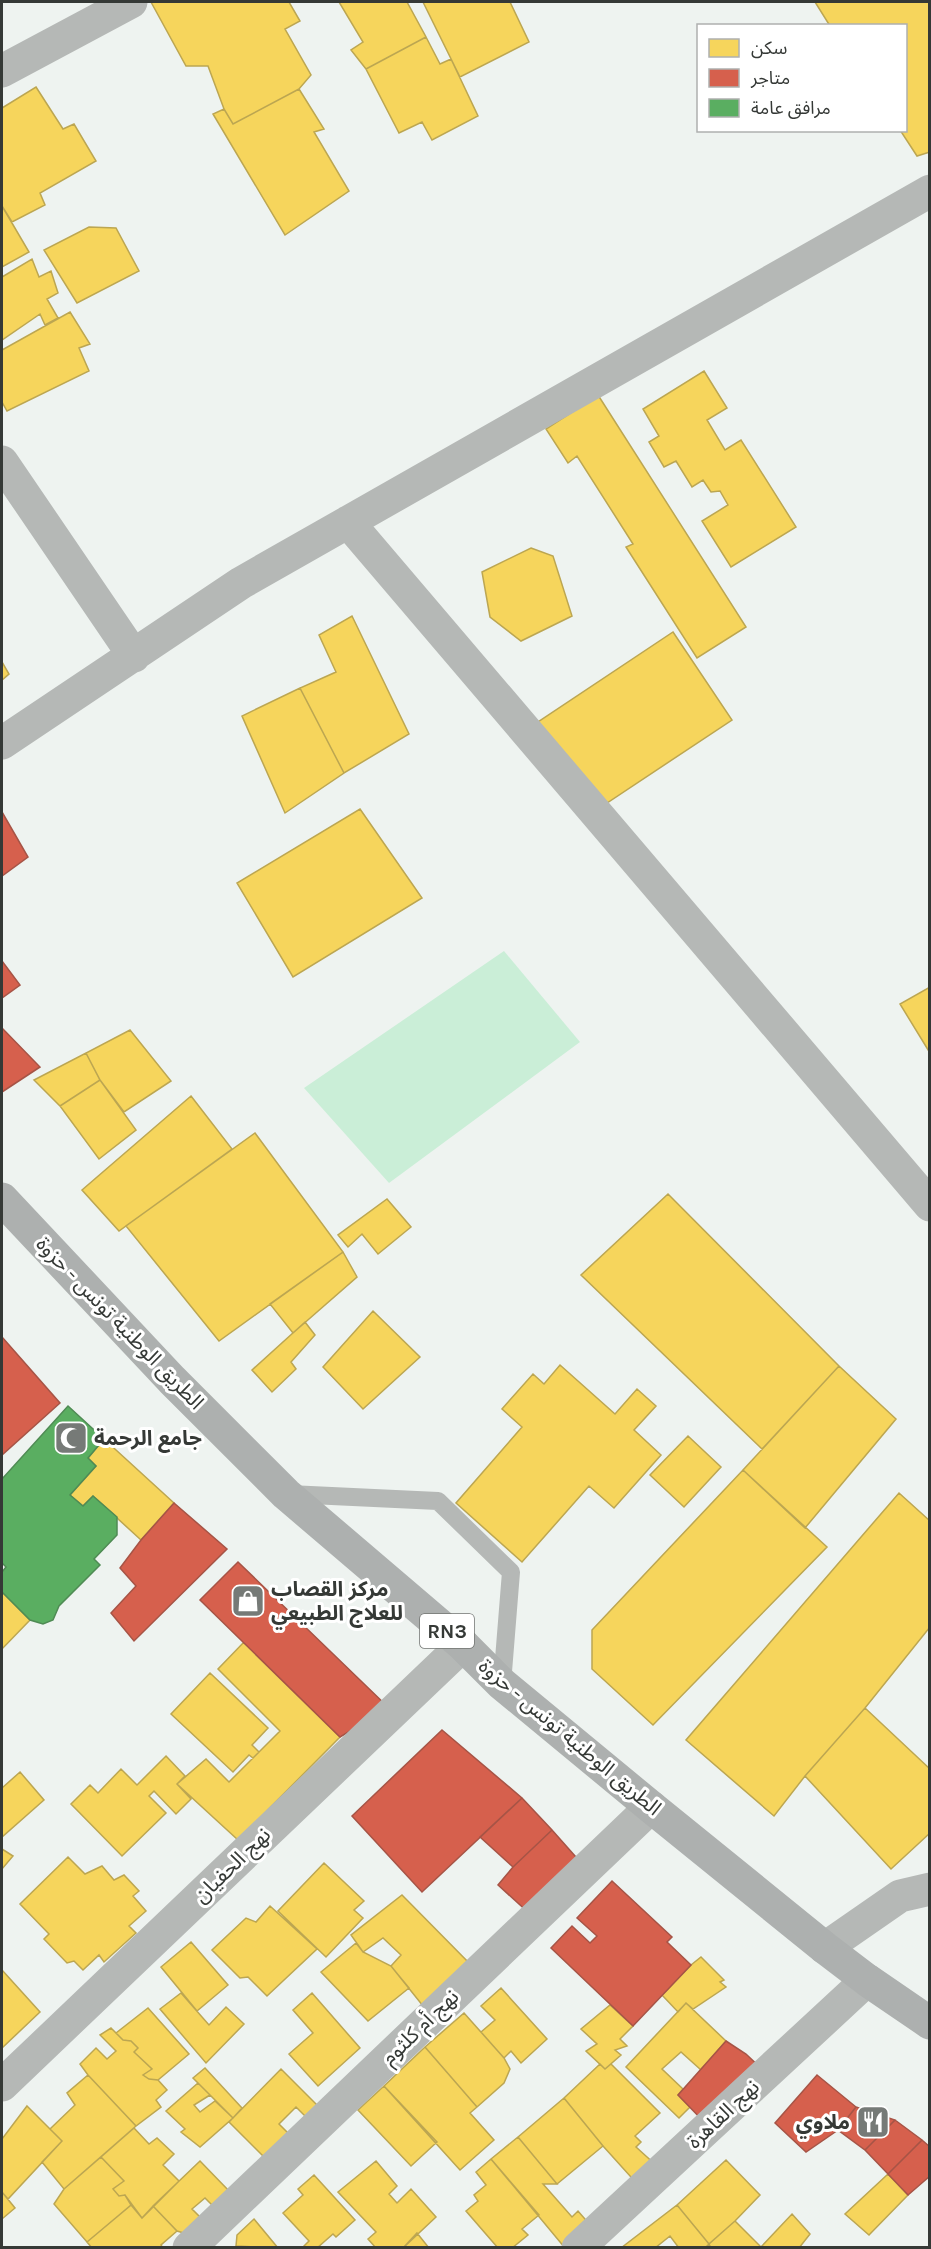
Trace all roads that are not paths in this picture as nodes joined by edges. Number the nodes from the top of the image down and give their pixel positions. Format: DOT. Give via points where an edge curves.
graph roads {
  1 [pos="131,2"];
  2 [pos="2,71"];
  3 [pos="930,191"];
  4 [pos="2,462"];
  5 [pos="348,522"];
  6 [pos="134,656"];
  7 [pos="2,743"];
  8 [pos="2,1199"];
  9 [pos="930,1205"];
  10 [pos="286,1494"];
  11 [pos="463,1645"];
  12 [pos="502,1684"];
  13 [pos="651,1807"];
  14 [pos="930,1889"];
  15 [pos="825,1948"];
  16 [pos="867,1980"];
  17 [pos="930,2023"];
  18 [pos="2,2085"];
  19 [pos="189,2247"];
  20 [pos="578,2247"];
  1 -- 2 [label="street"];
  3 -- 5 [label="street"];
  4 -- 6 [label="street"];
  5 -- 6 [label="street" via="241,583"];
  5 -- 9 [label="street"];
  6 -- 7 [label="street"];
  8 -- 10 [label="main road, الطريق الوطنية تونس - حزوة / RN3" via="172,1380"];
  10 -- 11 [label="main road, الطريق الوطنية تونس - حزوة / RN3"];
  10 -- 12 [label="lane" via="438,1501 511,1572"];
  11 -- 12 [label="main road, الطريق الوطنية تونس - حزوة / RN3"];
  11 -- 18 [label="street, نهج الحفيان"];
  12 -- 13 [label="main road, الطريق الوطنية تونس - حزوة / RN3"];
  13 -- 15 [label="main road, الطريق الوطنية تونس - حزوة / RN3"];
  13 -- 19 [label="street, نهج أم كلثوم"];
  14 -- 15 [label="street" via="900,1896"];
  15 -- 16 [label="main road, الطريق الوطنية تونس - حزوة / RN3"];
  16 -- 17 [label="main road, الطريق الوطنية تونس - حزوة / RN3"];
  16 -- 20 [label="street, نهج القاهرة"];
}
